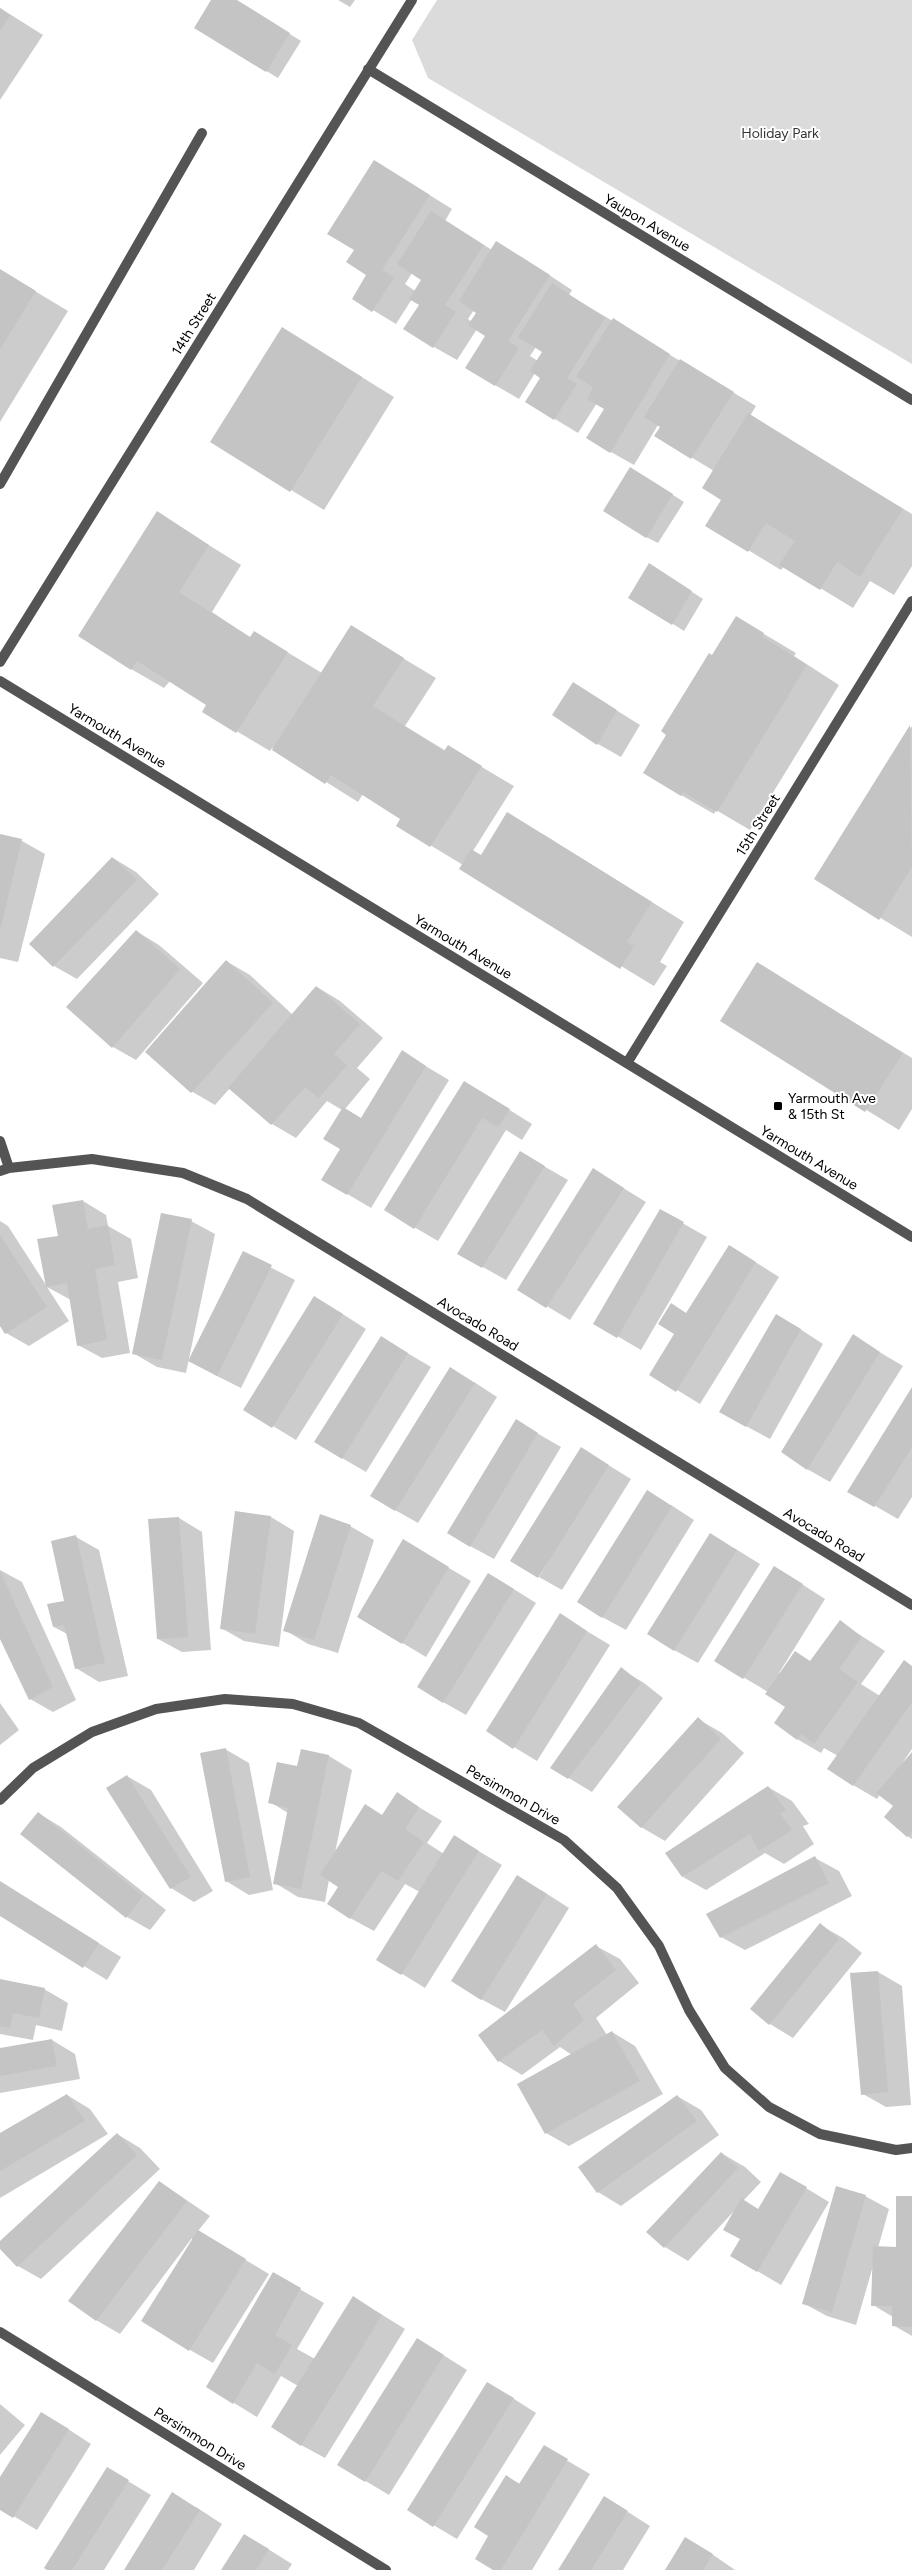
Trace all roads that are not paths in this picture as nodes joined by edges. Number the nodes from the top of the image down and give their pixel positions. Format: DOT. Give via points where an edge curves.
graph roads {
  1 [pos="412,0"];
  2 [pos="368,69"];
  3 [pos="202,133"];
  4 [pos="912,400"];
  5 [pos="0,484"];
  6 [pos="912,601"];
  7 [pos="0,662"];
  8 [pos="0,680"];
  9 [pos="627,1063"];
  10 [pos="0,1141"];
  11 [pos="4,1170"];
  12 [pos="912,1236"];
  13 [pos="912,1605"];
  14 [pos="0,1800"];
  15 [pos="912,2148"];
  16 [pos="0,2332"];
  17 [pos="386,2570"];
  1 -- 2 [label="street, 14th Street"];
  2 -- 4 [label="street, Yaupon Avenue"];
  2 -- 7 [label="street, 14th Street"];
  3 -- 5 [label="street"];
  6 -- 9 [label="street, 15th Street"];
  8 -- 9 [label="street, Yarmouth Avenue"];
  9 -- 12 [label="street, Yarmouth Avenue"];
  10 -- 11 [label="street"];
  11 -- 13 [label="street, Avocado Road" via="92,1159 183,1173 247,1200"];
  14 -- 15 [label="street, Persimmon Drive" via="33,1768 92,1732 156,1709 225,1699 293,1704 359,1722 564,1840 616,1888 658,1946 688,2010 725,2068 769,2107 820,2134 896,2150"];
  16 -- 17 [label="street, Persimmon Drive"];
}
